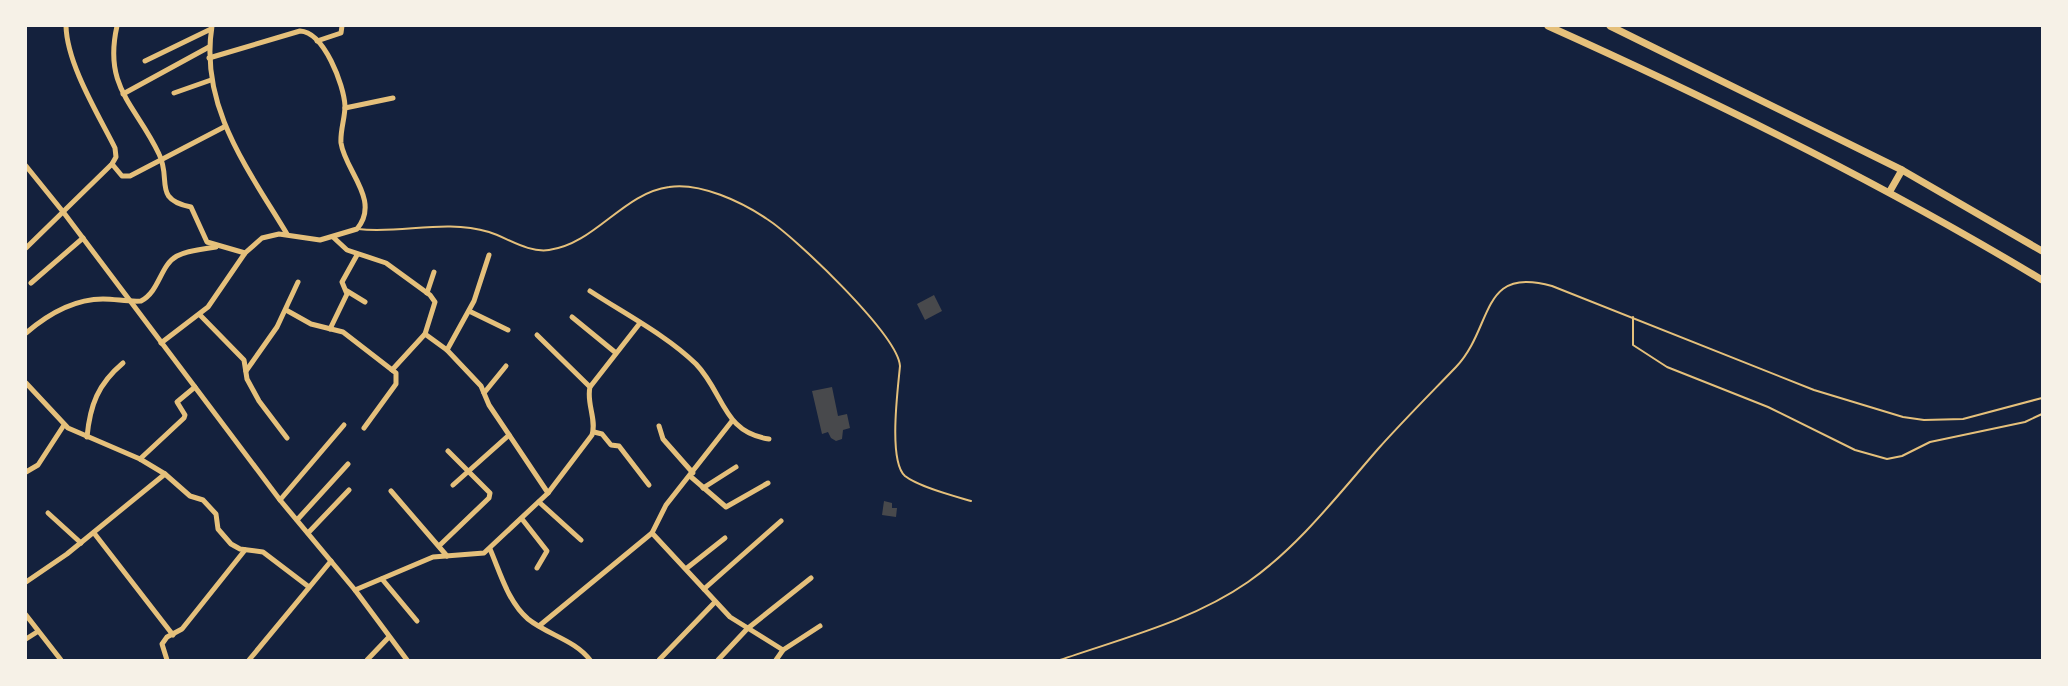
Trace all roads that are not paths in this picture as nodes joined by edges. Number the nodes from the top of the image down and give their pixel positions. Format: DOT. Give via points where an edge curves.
graph roads {
  1 [pos="66,26"];
  2 [pos="117,26"];
  3 [pos="198,26"];
  4 [pos="342,26"];
  5 [pos="1548,26"];
  6 [pos="1563,26"];
  7 [pos="1610,26"];
  8 [pos="212,27"];
  9 [pos="203,33"];
  10 [pos="1566,34"];
  11 [pos="317,41"];
  12 [pos="210,47"];
  13 [pos="209,58"];
  14 [pos="145,61"];
  15 [pos="211,80"];
  16 [pos="174,93"];
  17 [pos="123,94"];
  18 [pos="393,98"];
  19 [pos="345,108"];
  20 [pos="224,127"];
  21 [pos="161,158"];
  22 [pos="112,164"];
  23 [pos="26,166"];
  24 [pos="1902,170"];
  25 [pos="1890,191"];
  26 [pos="64,213"];
  27 [pos="357,229"];
  28 [pos="287,234"];
  29 [pos="333,237"];
  30 [pos="83,238"];
  31 [pos="216,246"];
  32 [pos="26,248"];
  33 [pos="2043,251"];
  34 [pos="245,253"];
  35 [pos="357,255"];
  36 [pos="489,255"];
  37 [pos="434,272"];
  38 [pos="2043,280"];
  39 [pos="298,282"];
  40 [pos="31,283"];
  41 [pos="346,291"];
  42 [pos="590,291"];
  43 [pos="427,293"];
  44 [pos="131,302"];
  45 [pos="365,302"];
  46 [pos="286,310"];
  47 [pos="469,311"];
  48 [pos="200,315"];
  49 [pos="572,317"];
  50 [pos="1633,317"];
  51 [pos="640,323"];
  52 [pos="330,328"];
  53 [pos="508,330"];
  54 [pos="26,333"];
  55 [pos="425,334"];
  56 [pos="537,335"];
  57 [pos="161,343"];
  58 [pos="447,350"];
  59 [pos="616,353"];
  60 [pos="123,363"];
  61 [pos="506,366"];
  62 [pos="392,370"];
  63 [pos="246,372"];
  64 [pos="26,383"];
  65 [pos="195,387"];
  66 [pos="590,387"];
  67 [pos="484,393"];
  68 [pos="2043,398"];
  69 [pos="2043,414"];
  70 [pos="732,421"];
  71 [pos="64,425"];
  72 [pos="344,425"];
  73 [pos="658,426"];
  74 [pos="364,428"];
  75 [pos="594,432"];
  76 [pos="509,435"];
  77 [pos="87,436"];
  78 [pos="287,438"];
  79 [pos="769,439"];
  80 [pos="448,451"];
  81 [pos="140,459"];
  82 [pos="348,464"];
  83 [pos="735,467"];
  84 [pos="470,471"];
  85 [pos="26,472"];
  86 [pos="165,474"];
  87 [pos="692,474"];
  88 [pos="768,483"];
  89 [pos="453,485"];
  90 [pos="649,485"];
  91 [pos="703,488"];
  92 [pos="349,490"];
  93 [pos="391,491"];
  94 [pos="548,493"];
  95 [pos="280,500"];
  96 [pos="971,501"];
  97 [pos="539,502"];
  98 [pos="48,513"];
  99 [pos="522,519"];
  100 [pos="297,520"];
  101 [pos="781,521"];
  102 [pos="94,533"];
  103 [pos="308,533"];
  104 [pos="652,533"];
  105 [pos="725,538"];
  106 [pos="581,540"];
  107 [pos="81,543"];
  108 [pos="440,546"];
  109 [pos="490,549"];
  110 [pos="245,550"];
  111 [pos="447,556"];
  112 [pos="331,561"];
  113 [pos="537,568"];
  114 [pos="687,568"];
  115 [pos="811,578"];
  116 [pos="382,579"];
  117 [pos="26,582"];
  118 [pos="309,587"];
  119 [pos="704,589"];
  120 [pos="355,590"];
  121 [pos="715,602"];
  122 [pos="26,615"];
  123 [pos="417,621"];
  124 [pos="539,626"];
  125 [pos="820,626"];
  126 [pos="747,629"];
  127 [pos="37,632"];
  128 [pos="173,635"];
  129 [pos="389,637"];
  130 [pos="26,639"];
  131 [pos="783,650"];
  132 [pos="587,659"];
  133 [pos="61,660"];
  134 [pos="168,660"];
  135 [pos="249,660"];
  136 [pos="367,660"];
  137 [pos="405,660"];
  138 [pos="659,660"];
  139 [pos="718,660"];
  140 [pos="776,660"];
  141 [pos="1060,660"];
  1 -- 22 [label="street" via="78,71 115,148"];
  2 -- 17 [label="street" via="112,55"];
  3 -- 9 [label="street"];
  4 -- 11 [label="street" via="339,34"];
  5 -- 10 [label="street"];
  6 -- 10 [label="street"];
  7 -- 24 [label="street"];
  8 -- 9 [label="street"];
  8 -- 12 [label="street"];
  9 -- 14 [label="street"];
  10 -- 25 [label="street"];
  11 -- 13 [label="street" via="306,31 300,31"];
  11 -- 19 [label="street" via="340,80"];
  12 -- 13 [label="street"];
  12 -- 17 [label="street"];
  13 -- 15 [label="street"];
  15 -- 16 [label="street"];
  15 -- 20 [label="street"];
  17 -- 21 [label="street"];
  18 -- 19 [label="street"];
  19 -- 27 [label="street" via="341,143 362,188 362,223"];
  20 -- 21 [label="street"];
  20 -- 28 [label="street"];
  21 -- 22 [label="street" via="126,177"];
  21 -- 31 [label="street" via="168,197 175,204 191,207 201,234"];
  22 -- 26 [label="street"];
  23 -- 26 [label="street"];
  24 -- 25 [label="street"];
  24 -- 33 [label="street"];
  25 -- 38 [label="street"];
  26 -- 30 [label="street"];
  26 -- 32 [label="street"];
  27 -- 29 [label="street"];
  27 -- 96 [label="lane" via="463,227 539,250 568,244 659,189 695,188 747,208 776,225 805,250 897,352 900,366 896,453 901,471 914,481"];
  28 -- 29 [label="street" via="312,240"];
  28 -- 34 [label="street" via="262,238"];
  29 -- 35 [label="street"];
  30 -- 40 [label="street"];
  30 -- 44 [label="street"];
  31 -- 34 [label="street"];
  31 -- 44 [label="street" via="178,256 148,297"];
  34 -- 48 [label="street"];
  35 -- 41 [label="street" via="342,282"];
  35 -- 43 [label="street" via="386,263"];
  36 -- 47 [label="street"];
  37 -- 43 [label="street"];
  39 -- 46 [label="street"];
  41 -- 45 [label="street"];
  41 -- 52 [label="street"];
  42 -- 51 [label="street"];
  43 -- 55 [label="street" via="435,302"];
  44 -- 54 [label="street" via="83,302 53,314"];
  44 -- 57 [label="street"];
  46 -- 52 [label="street" via="311,324"];
  46 -- 63 [label="street"];
  47 -- 53 [label="street"];
  47 -- 58 [label="street"];
  48 -- 57 [label="street"];
  48 -- 63 [label="street" via="244,360"];
  49 -- 59 [label="street"];
  50 -- 68 [label="lane" via="1814,390 1903,417 1963,419"];
  50 -- 69 [label="lane" via="1633,345 1646,355 1872,457 1902,456 1930,442 2025,422"];
  50 -- 141 [label="lane" via="1538,281 1517,280 1507,284 1492,300 1478,338 1465,358 1269,566 1246,583 1167,624"];
  51 -- 59 [label="street"];
  51 -- 70 [label="street" via="695,364 708,378"];
  52 -- 62 [label="street" via="343,332"];
  55 -- 58 [label="street"];
  55 -- 62 [label="street"];
  56 -- 66 [label="street"];
  57 -- 65 [label="street"];
  58 -- 67 [label="street"];
  59 -- 66 [label="street"];
  60 -- 77 [label="street" via="102,383 95,396"];
  61 -- 67 [label="street"];
  62 -- 74 [label="street" via="396,373 396,384"];
  63 -- 78 [label="street" via="259,401"];
  64 -- 71 [label="street"];
  65 -- 81 [label="street" via="177,402 184,418"];
  65 -- 95 [label="street"];
  66 -- 75 [label="street"];
  67 -- 76 [label="street"];
  70 -- 79 [label="street" via="748,434"];
  70 -- 87 [label="street"];
  71 -- 77 [label="street"];
  71 -- 85 [label="street" via="38,465"];
  72 -- 95 [label="street"];
  73 -- 87 [label="street" via="663,439"];
  75 -- 90 [label="street" via="602,434 611,445 619,446"];
  75 -- 94 [label="street"];
  76 -- 84 [label="street"];
  76 -- 94 [label="street"];
  77 -- 81 [label="street"];
  80 -- 84 [label="street"];
  81 -- 86 [label="street"];
  82 -- 100 [label="street"];
  83 -- 91 [label="street"];
  84 -- 89 [label="street"];
  84 -- 108 [label="street" via="488,490 489,498"];
  86 -- 102 [label="street"];
  86 -- 110 [label="street" via="190,496 203,500 216,514 218,530 231,544"];
  87 -- 91 [label="street"];
  87 -- 104 [label="street" via="666,505"];
  88 -- 91 [label="street" via="726,507"];
  92 -- 103 [label="street"];
  93 -- 108 [label="street"];
  94 -- 97 [label="street"];
  95 -- 100 [label="street"];
  97 -- 99 [label="street"];
  97 -- 106 [label="street"];
  98 -- 107 [label="street"];
  99 -- 109 [label="street"];
  99 -- 113 [label="street" via="546,550"];
  100 -- 103 [label="street"];
  101 -- 119 [label="street"];
  102 -- 107 [label="street"];
  102 -- 128 [label="street"];
  103 -- 112 [label="street"];
  104 -- 114 [label="street"];
  104 -- 124 [label="street"];
  105 -- 114 [label="street"];
  107 -- 117 [label="street"];
  108 -- 111 [label="street"];
  109 -- 111 [label="street" via="476,555"];
  109 -- 124 [label="street" via="519,609"];
  110 -- 118 [label="street" via="263,552"];
  110 -- 128 [label="street"];
  111 -- 116 [label="street" via="434,557"];
  112 -- 118 [label="street"];
  112 -- 120 [label="street"];
  114 -- 119 [label="street"];
  115 -- 126 [label="street"];
  116 -- 120 [label="street"];
  116 -- 123 [label="street"];
  118 -- 135 [label="street"];
  119 -- 121 [label="street"];
  120 -- 129 [label="street"];
  121 -- 126 [label="street"];
  121 -- 138 [label="street"];
  122 -- 127 [label="street"];
  124 -- 132 [label="street" via="572,644"];
  125 -- 131 [label="street"];
  126 -- 131 [label="street"];
  126 -- 139 [label="street"];
  127 -- 130 [label="street"];
  127 -- 133 [label="street"];
  128 -- 134 [label="street" via="162,644"];
  129 -- 136 [label="street"];
  129 -- 137 [label="street"];
  131 -- 140 [label="street"];
}
